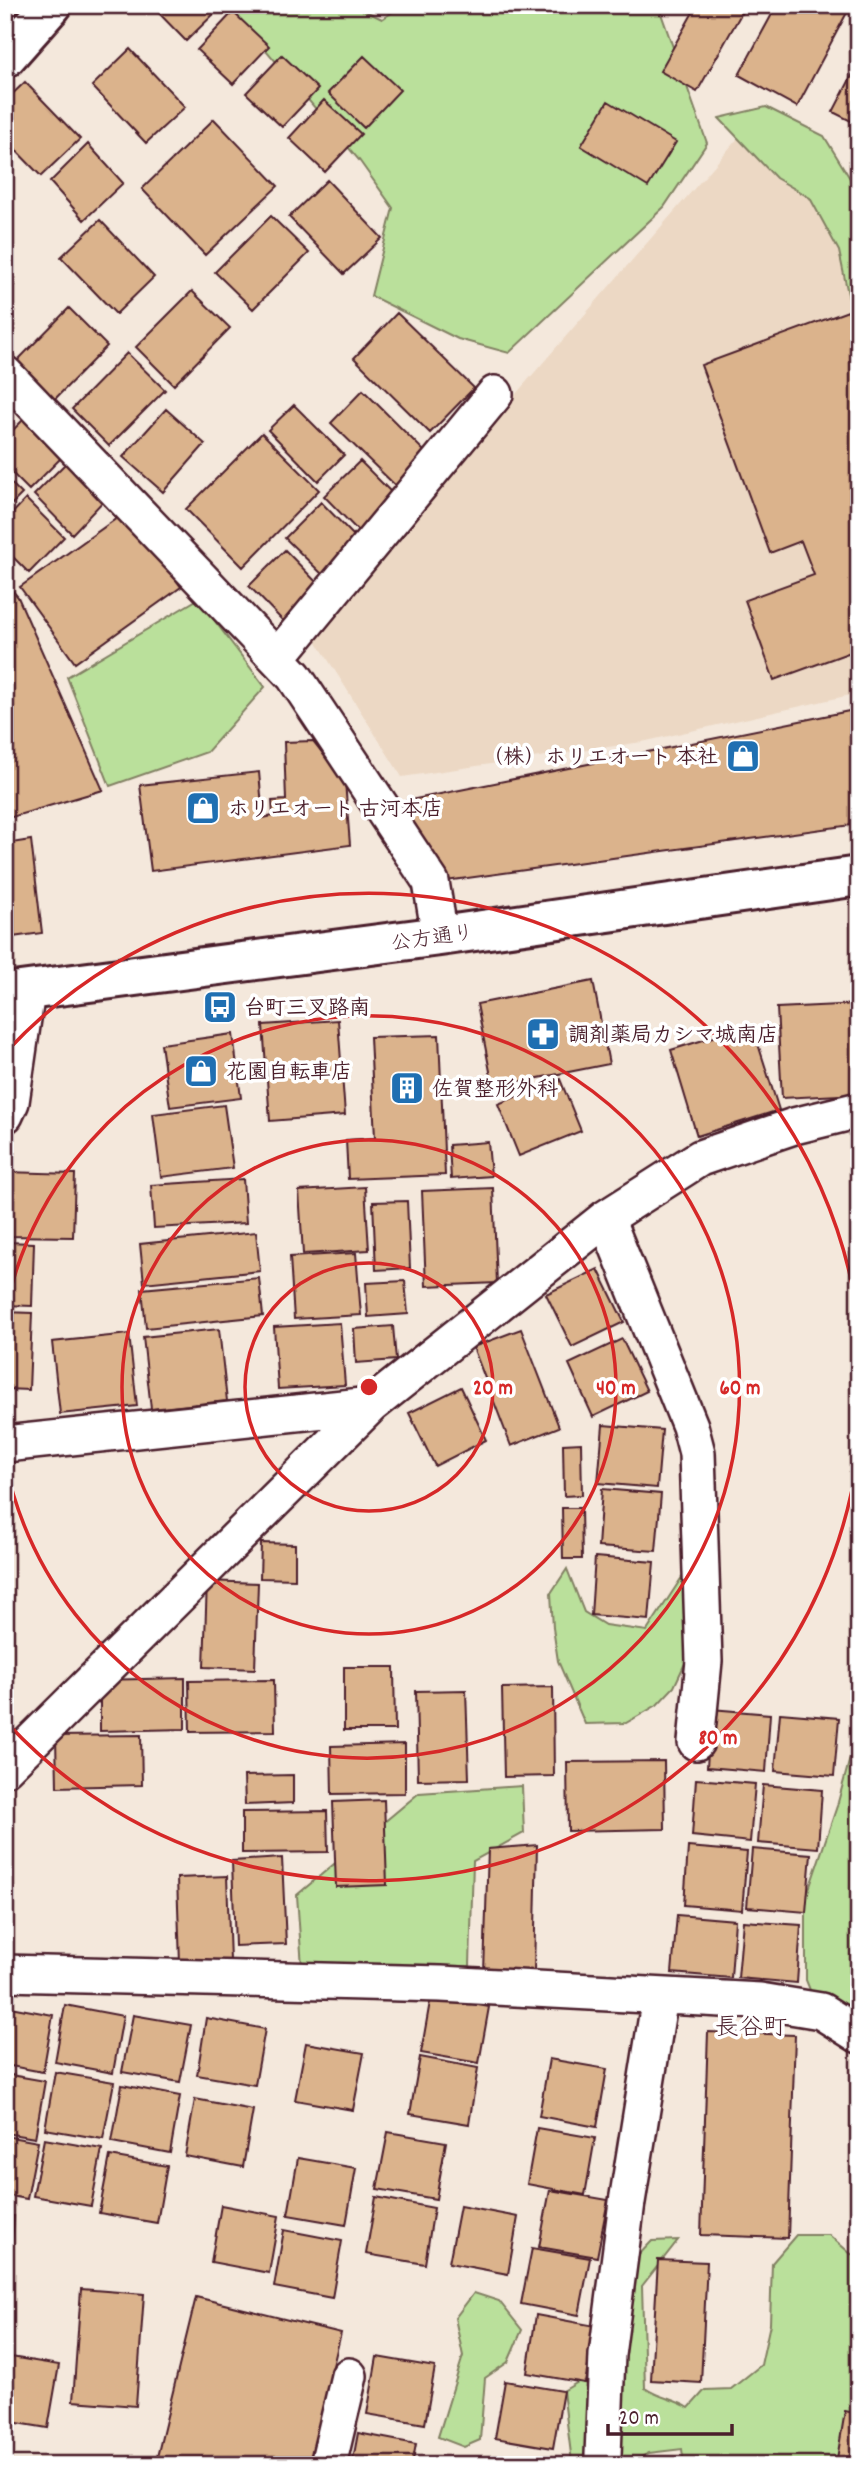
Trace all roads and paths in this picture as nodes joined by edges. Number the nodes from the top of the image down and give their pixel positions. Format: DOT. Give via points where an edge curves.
graph roads {
  1 [pos="52,5"];
  2 [pos="5,58"];
  3 [pos="5,374"];
  4 [pos="495,394"];
  5 [pos="277,658"];
  6 [pos="859,876"];
  7 [pos="440,936"];
  8 [pos="16,992"];
  9 [pos="859,1110"];
  10 [pos="5,1115"];
  11 [pos="606,1218"];
  12 [pos="371,1405"];
  13 [pos="5,1444"];
  14 [pos="696,1742"];
  15 [pos="5,1768"];
  16 [pos="5,1973"];
  17 [pos="660,1997"];
  18 [pos="859,2035"];
  19 [pos="349,2376"];
  20 [pos="603,2455"];
  21 [pos="328,2465"];
  1 -- 2 [label="street"];
  3 -- 5 [label="street"];
  4 -- 5 [label="street"];
  5 -- 7 [label="street" via="431,882"];
  6 -- 7 [label="street, 公方通り"];
  7 -- 8 [label="street, 公方通り"];
  8 -- 10 [label="street" via="11,1102"];
  9 -- 11 [label="street" via="700,1158"];
  11 -- 12 [label="street"];
  11 -- 14 [label="street" via="698,1453 704,1661"];
  12 -- 13 [label="street"];
  12 -- 15 [label="street"];
  16 -- 17 [label="street" via="441,1984"];
  17 -- 18 [label="street" via="760,2001 821,2011"];
  17 -- 20 [label="street" via="608,2342"];
  19 -- 21 [label="street"];
}
